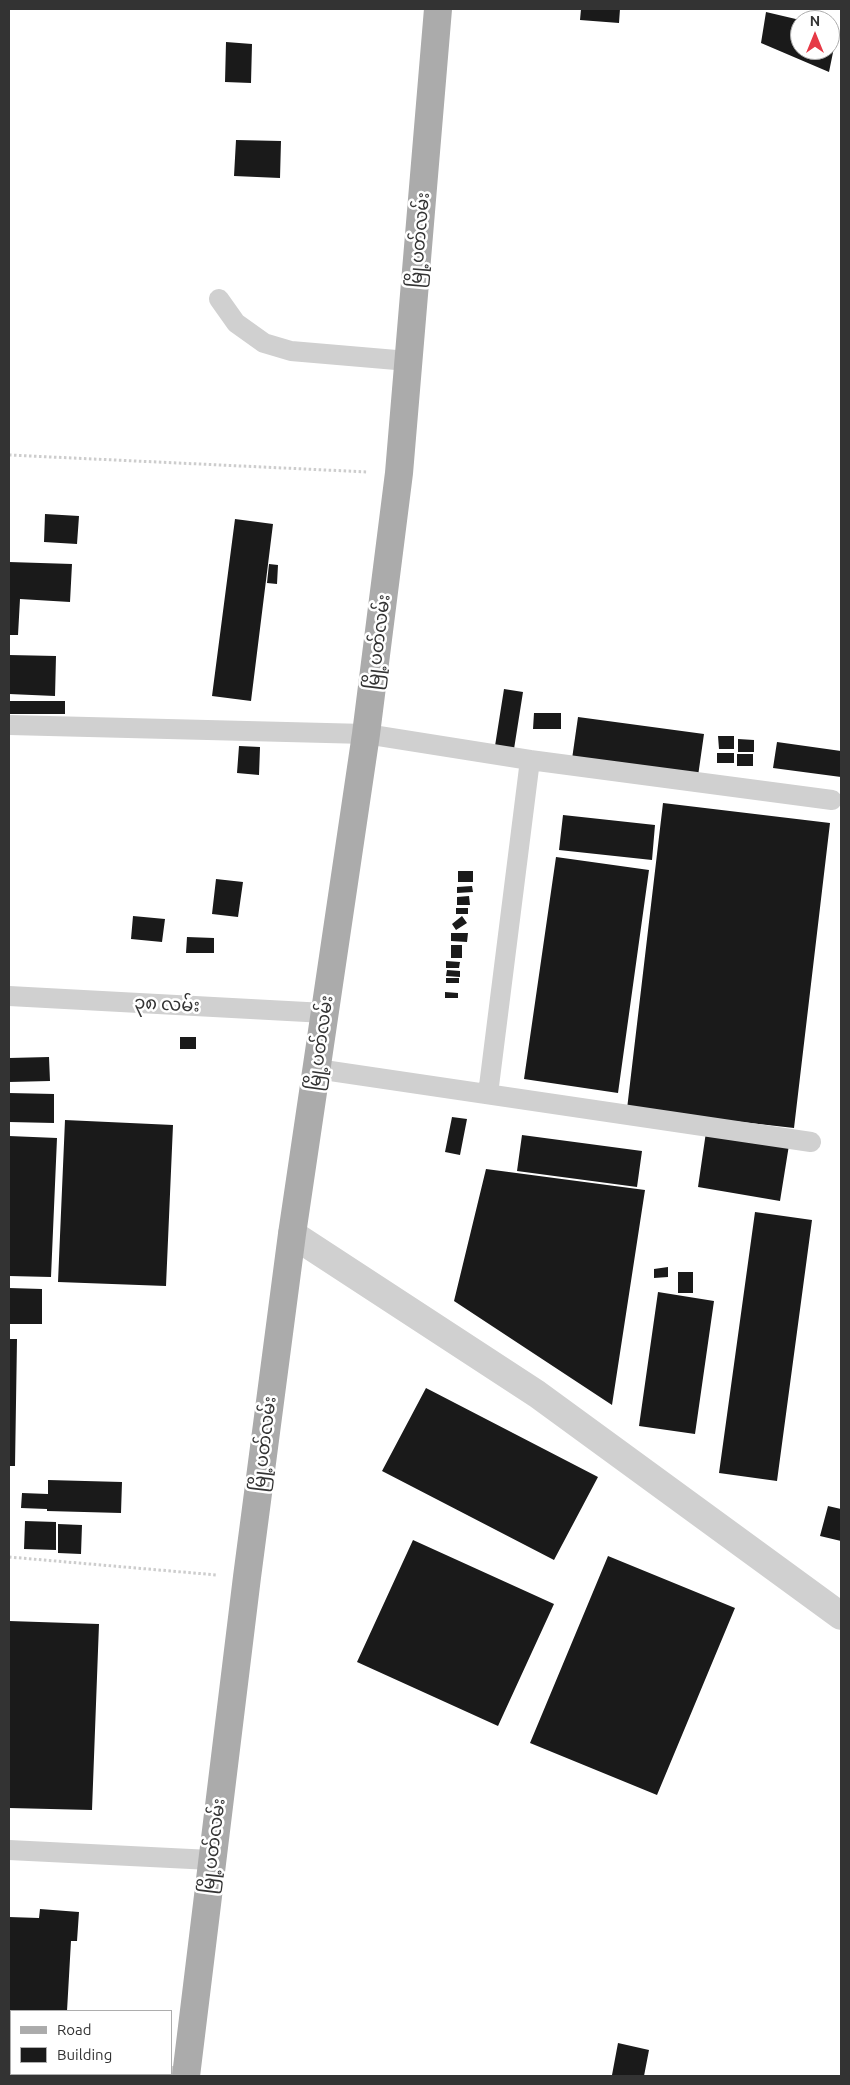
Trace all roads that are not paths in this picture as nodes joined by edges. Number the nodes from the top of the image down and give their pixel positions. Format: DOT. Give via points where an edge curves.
graph roads {
  1 [pos="438,9"];
  2 [pos="219,299"];
  3 [pos="408,361"];
  4 [pos="9,725"];
  5 [pos="366,734"];
  6 [pos="530,760"];
  7 [pos="832,800"];
  8 [pos="9,996"];
  9 [pos="325,1013"];
  10 [pos="317,1069"];
  11 [pos="488,1094"];
  12 [pos="811,1142"];
  13 [pos="292,1234"];
  14 [pos="841,1616"];
  15 [pos="9,1850"];
  16 [pos="211,1860"];
  17 [pos="144,2075"];
  18 [pos="172,2076"];
  19 [pos="186,2076"];
  1 -- 3 [label="main road, မြို့ပတ်လမ်း"];
  2 -- 3 [label="lane" via="236,323 264,343 291,351"];
  3 -- 5 [label="main road, မြို့ပတ်လမ်း" via="399,473"];
  4 -- 5 [label="lane"];
  5 -- 6 [label="lane"];
  5 -- 9 [label="main road, မြို့ပတ်လမ်း"];
  6 -- 7 [label="lane"];
  6 -- 11 [label="lane"];
  8 -- 9 [label="lane, ၃၈ လမ်း"];
  9 -- 10 [label="main road, မြို့ပတ်လမ်း"];
  10 -- 11 [label="lane"];
  10 -- 13 [label="main road, မြို့ပတ်လမ်း"];
  11 -- 12 [label="lane"];
  13 -- 14 [label="street" via="537,1394"];
  13 -- 16 [label="main road, မြို့ပတ်လမ်း"];
  15 -- 16 [label="lane"];
  16 -- 19 [label="main road, မြို့ပတ်လမ်း"];
  17 -- 18 [label="lane"];
}
